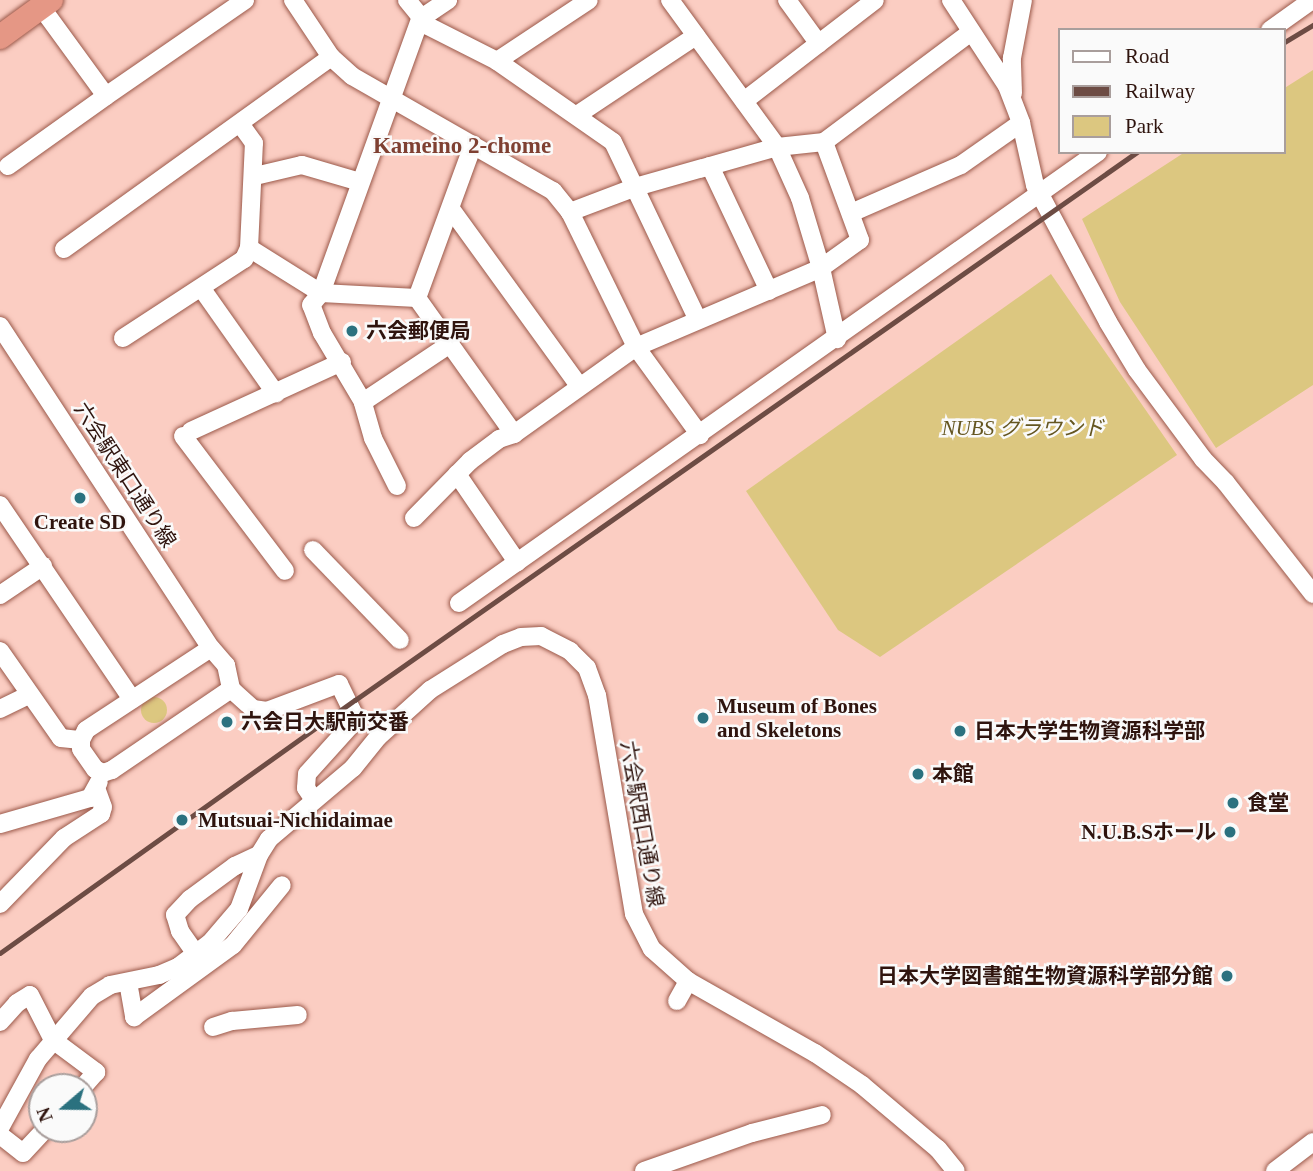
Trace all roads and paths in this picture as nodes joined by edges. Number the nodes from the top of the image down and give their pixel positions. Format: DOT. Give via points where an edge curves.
graph roads {
  1 [pos="245,0"];
  2 [pos="293,0"];
  3 [pos="407,0"];
  4 [pos="448,0"];
  5 [pos="589,0"];
  6 [pos="670,0"];
  7 [pos="786,0"];
  8 [pos="875,0"];
  9 [pos="951,0"];
  10 [pos="1023,0"];
  11 [pos="1312,0"];
  12 [pos="46,3"];
  13 [pos="421,19"];
  14 [pos="1273,28"];
  15 [pos="971,32"];
  16 [pos="696,36"];
  17 [pos="0,37"];
  18 [pos="818,44"];
  19 [pos="331,57"];
  20 [pos="497,61"];
  21 [pos="106,96"];
  22 [pos="390,97"];
  23 [pos="744,101"];
  24 [pos="1015,103"];
  25 [pos="577,115"];
  26 [pos="1021,123"];
  27 [pos="240,124"];
  28 [pos="824,142"];
  29 [pos="473,145"];
  30 [pos="777,147"];
  31 [pos="1095,154"];
  32 [pos="8,166"];
  33 [pos="710,166"];
  34 [pos="255,176"];
  35 [pos="360,182"];
  36 [pos="636,187"];
  37 [pos="1040,194"];
  38 [pos="451,209"];
  39 [pos="570,212"];
  40 [pos="851,213"];
  41 [pos="249,248"];
  42 [pos="64,249"];
  43 [pos="821,268"];
  44 [pos="201,289"];
  45 [pos="769,291"];
  46 [pos="321,293"];
  47 [pos="416,298"];
  48 [pos="698,320"];
  49 [pos="0,326"];
  50 [pos="123,338"];
  51 [pos="837,339"];
  52 [pos="450,344"];
  53 [pos="636,347"];
  54 [pos="342,362"];
  55 [pos="579,386"];
  56 [pos="276,394"];
  57 [pos="363,402"];
  58 [pos="514,434"];
  59 [pos="699,435"];
  60 [pos="457,474"];
  61 [pos="397,486"];
  62 [pos="0,505"];
  63 [pos="414,518"];
  64 [pos="313,550"];
  65 [pos="517,562"];
  66 [pos="43,566"];
  67 [pos="285,571"];
  68 [pos="1313,594"];
  69 [pos="0,595"];
  70 [pos="459,603"];
  71 [pos="400,640"];
  72 [pos="211,648"];
  73 [pos="0,651"];
  74 [pos="231,689"];
  75 [pos="29,695"];
  76 [pos="132,699"];
  77 [pos="0,709"];
  78 [pos="81,740"];
  79 [pos="99,781"];
  80 [pos="314,800"];
  81 [pos="0,824"];
  82 [pos="259,855"];
  83 [pos="282,885"];
  84 [pos="0,904"];
  85 [pos="196,954"];
  86 [pos="688,981"];
  87 [pos="128,982"];
  88 [pos="677,1001"];
  89 [pos="298,1015"];
  90 [pos="0,1022"];
  91 [pos="212,1027"];
  92 [pos="52,1040"];
  93 [pos="95,1073"];
  94 [pos="822,1115"];
  95 [pos="0,1128"];
  96 [pos="0,1135"];
  97 [pos="1313,1142"];
  98 [pos="32,1143"];
  99 [pos="674,1166"];
  100 [pos="645,1171"];
  101 [pos="956,1171"];
  102 [pos="1275,1171"];
  1 -- 21 [label="street"];
  2 -- 19 [label="street"];
  3 -- 13 [label="street"];
  4 -- 13 [label="street"];
  5 -- 20 [label="street"];
  6 -- 16 [label="street"];
  7 -- 18 [label="street"];
  8 -- 18 [label="street"];
  9 -- 15 [label="street"];
  10 -- 24 [label="street" via="1012,58"];
  11 -- 14 [label="street"];
  12 -- 17 [label="highway"];
  12 -- 21 [label="street"];
  13 -- 20 [label="street" via="446,37"];
  13 -- 22 [label="street"];
  15 -- 24 [label="street"];
  15 -- 28 [label="street"];
  16 -- 23 [label="street"];
  16 -- 25 [label="street"];
  18 -- 23 [label="street"];
  19 -- 22 [label="street" via="352,76"];
  19 -- 27 [label="street"];
  20 -- 25 [label="street"];
  21 -- 32 [label="street"];
  22 -- 29 [label="street"];
  22 -- 35 [label="street"];
  23 -- 30 [label="street"];
  24 -- 26 [label="street"];
  25 -- 36 [label="street" via="613,142"];
  26 -- 37 [label="street"];
  26 -- 40 [label="street" via="961,165"];
  27 -- 34 [label="street" via="254,143"];
  27 -- 42 [label="street"];
  28 -- 30 [label="street"];
  28 -- 40 [label="street"];
  29 -- 38 [label="street"];
  29 -- 39 [label="street" via="552,191"];
  30 -- 33 [label="street"];
  30 -- 43 [label="street" via="800,198"];
  31 -- 37 [label="street"];
  33 -- 36 [label="street"];
  33 -- 45 [label="street"];
  34 -- 35 [label="street" via="302,165"];
  34 -- 41 [label="street"];
  35 -- 46 [label="street"];
  36 -- 39 [label="street"];
  36 -- 48 [label="street"];
  37 -- 51 [label="street"];
  37 -- 68 [label="street" via="1137,370"];
  38 -- 47 [label="street"];
  38 -- 55 [label="street"];
  39 -- 53 [label="street"];
  40 -- 43 [label="street" via="860,240"];
  41 -- 44 [label="street" via="244,259"];
  41 -- 46 [label="street"];
  43 -- 45 [label="street"];
  43 -- 51 [label="street"];
  44 -- 50 [label="street"];
  44 -- 56 [label="street"];
  45 -- 48 [label="street"];
  46 -- 47 [label="street"];
  46 -- 54 [label="street" via="312,305 321,333"];
  47 -- 52 [label="street"];
  48 -- 53 [label="street"];
  49 -- 72 [label="street, 六会駅東口通り線"];
  51 -- 59 [label="street"];
  52 -- 57 [label="street"];
  52 -- 58 [label="street"];
  53 -- 55 [label="street"];
  53 -- 59 [label="street"];
  54 -- 56 [label="street"];
  54 -- 57 [label="street"];
  55 -- 58 [label="street"];
  56 -- 67 [label="street" via="187,433"];
  57 -- 61 [label="street" via="373,438"];
  58 -- 60 [label="street" via="499,439"];
  59 -- 65 [label="street"];
  60 -- 63 [label="street"];
  60 -- 65 [label="street"];
  62 -- 66 [label="street"];
  64 -- 71 [label="street"];
  65 -- 70 [label="street"];
  66 -- 69 [label="street"];
  66 -- 76 [label="street"];
  72 -- 74 [label="street, 六会駅東口通り線" via="226,665"];
  72 -- 76 [label="street"];
  73 -- 75 [label="street"];
  74 -- 79 [label="street"];
  74 -- 80 [label="street" via="253,709 267,711 339,684 353,713 352,724 307,774 306,788"];
  75 -- 77 [label="street"];
  75 -- 78 [label="street" via="61,738"];
  76 -- 78 [label="street" via="86,730"];
  78 -- 79 [label="street" via="81,749"];
  79 -- 81 [label="street" via="90,798"];
  79 -- 84 [label="street" via="101,814 64,838"];
  80 -- 82 [label="street, 六会駅西口通り線" via="275,832"];
  80 -- 86 [label="street, 六会駅西口通り線" via="353,768 378,737 429,690 503,643 541,636 570,651 587,668 597,695 634,914 652,949"];
  82 -- 85 [label="street" via="240,909"];
  82 -- 85 [label="street" via="235,866 175,915"];
  83 -- 87 [label="street" via="233,945 134,1017"];
  85 -- 87 [label="street" via="159,975"];
  86 -- 88 [label="street"];
  86 -- 101 [label="street, 六会駅西口通り線" via="815,1052 862,1085"];
  87 -- 92 [label="street" via="100,990"];
  89 -- 91 [label="street"];
  90 -- 92 [label="street" via="30,995"];
  92 -- 93 [label="street"];
  92 -- 95 [label="street"];
  94 -- 99 [label="street" via="752,1133"];
  96 -- 98 [label="street" via="23,1153"];
  97 -- 102 [label="street"];
  99 -- 100 [label="street"];
}
